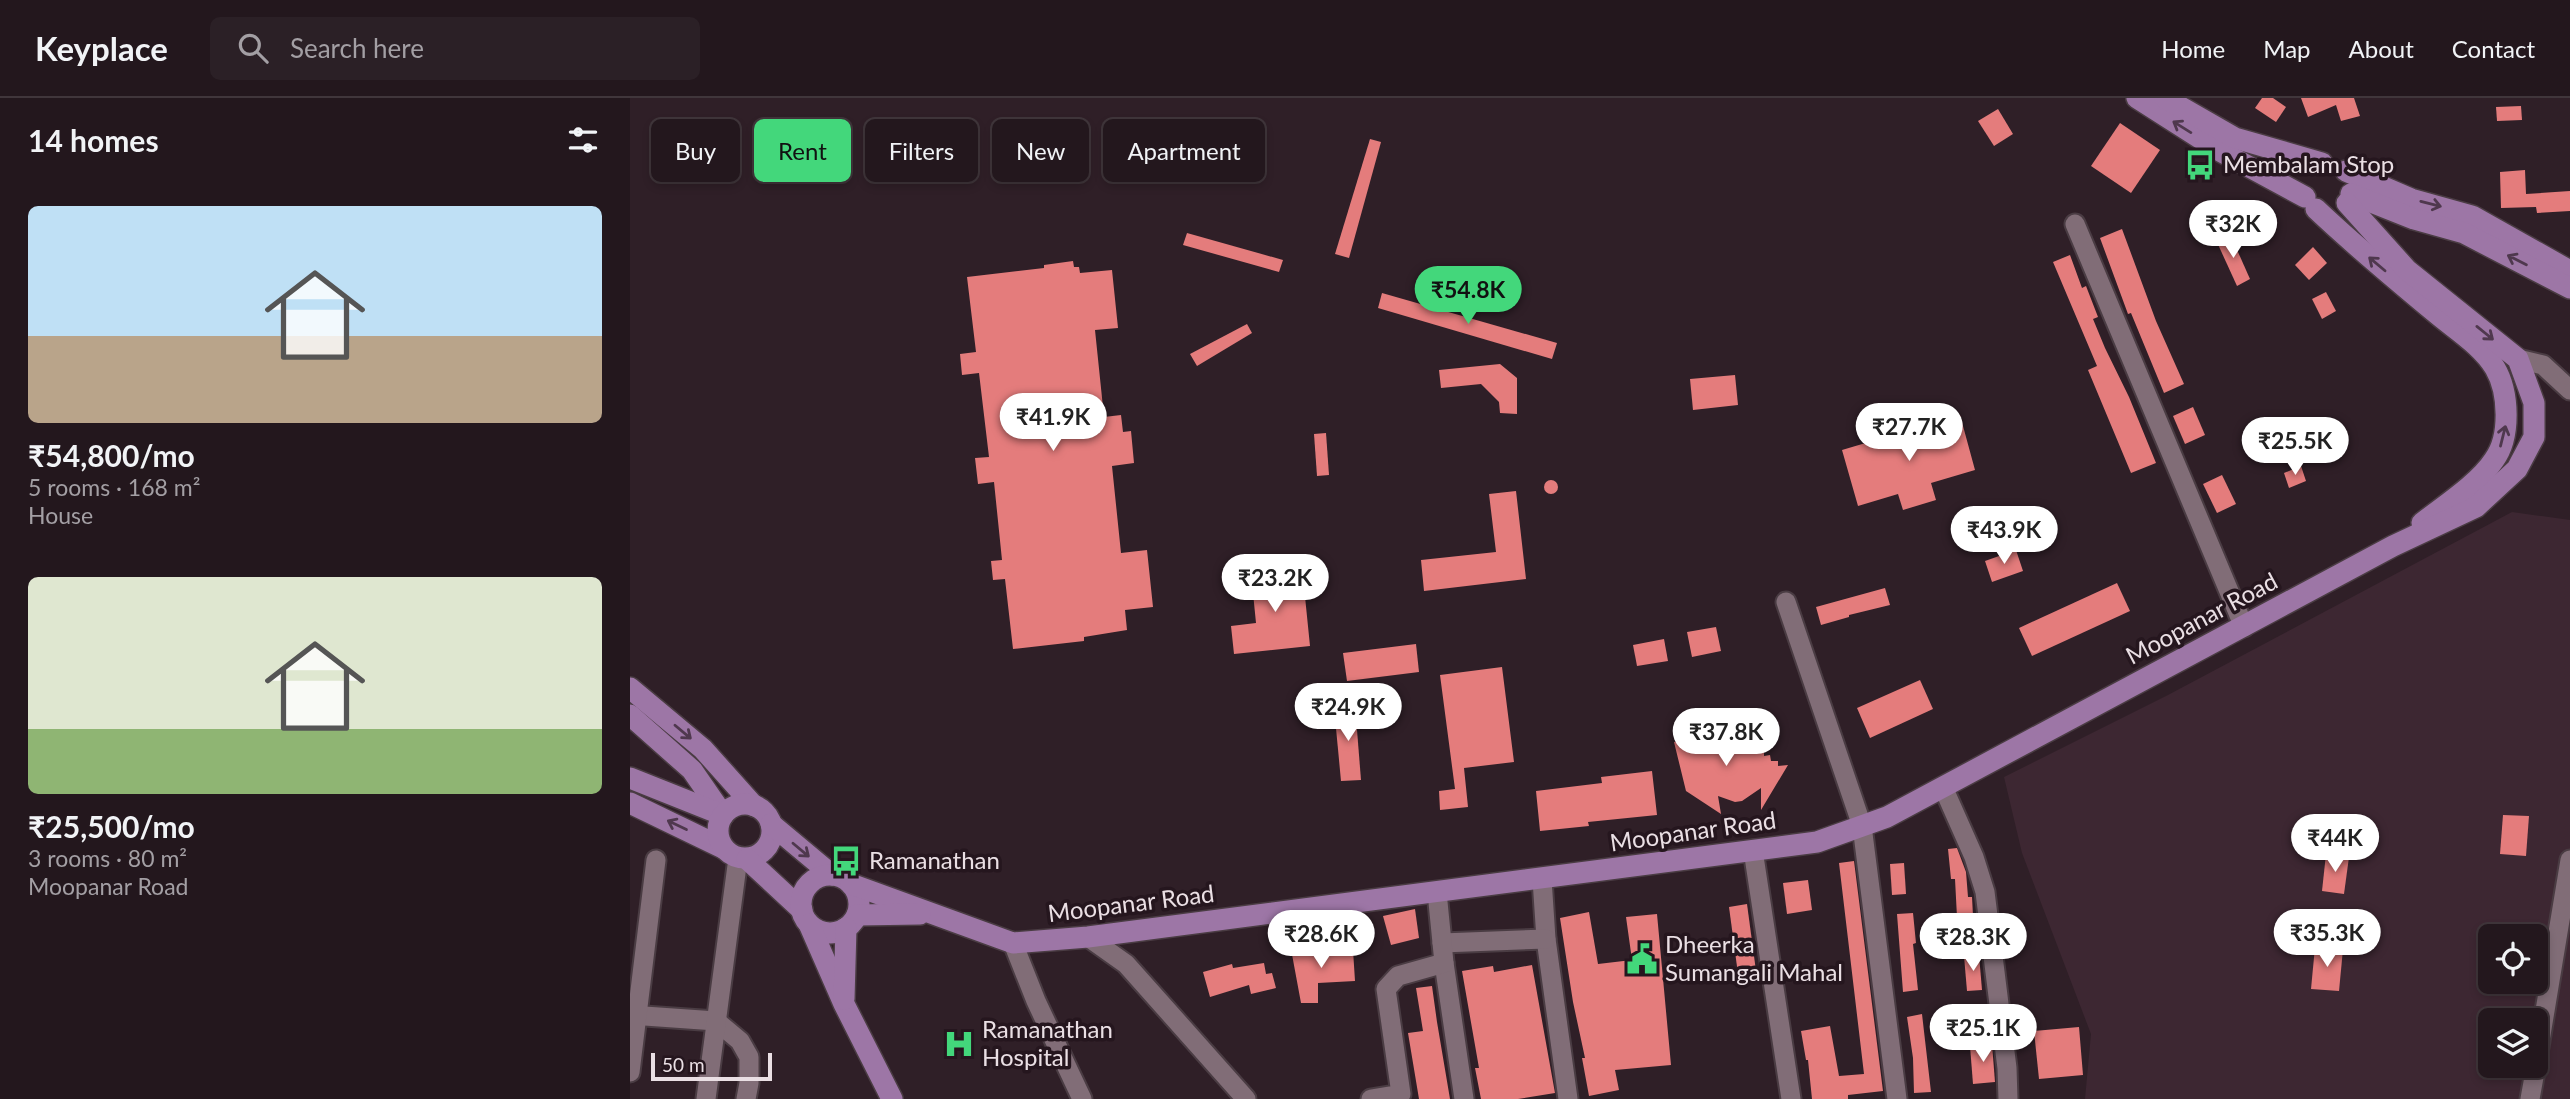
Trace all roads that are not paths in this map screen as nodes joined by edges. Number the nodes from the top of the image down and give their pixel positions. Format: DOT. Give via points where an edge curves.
graph roads {
  1 [pos="2137,98"];
  2 [pos="2165,98"];
  3 [pos="2322,163"];
  4 [pos="2346,171"];
  5 [pos="2349,199"];
  6 [pos="2310,203"];
  7 [pos="2414,219"];
  8 [pos="2075,224"];
  9 [pos="2468,224"];
  10 [pos="2407,270"];
  11 [pos="2570,271"];
  12 [pos="2570,288"];
  13 [pos="2518,359"];
  14 [pos="2570,390"];
  15 [pos="2393,546"];
  16 [pos="1786,602"];
  17 [pos="2244,627"];
  18 [pos="630,688"];
  19 [pos="630,715"];
  20 [pos="630,778"];
  21 [pos="1943,787"];
  22 [pos="630,803"];
  23 [pos="754,806"];
  24 [pos="723,815"];
  25 [pos="771,824"];
  26 [pos="1862,826"];
  27 [pos="1753,850"];
  28 [pos="736,855"];
  29 [pos="656,860"];
  30 [pos="2570,860"];
  31 [pos="1542,879"];
  32 [pos="841,880"];
  33 [pos="1437,892"];
  34 [pos="937,914"];
  35 [pos="805,917"];
  36 [pos="852,922"];
  37 [pos="1088,937"];
  38 [pos="1546,939"];
  39 [pos="1013,943"];
  40 [pos="1442,943"];
  41 [pos="1444,963"];
  42 [pos="844,1004"];
  43 [pos="2545,1008"];
  44 [pos="634,1015"];
  45 [pos="716,1021"];
  46 [pos="630,1072"];
  47 [pos="2534,1078"];
  48 [pos="1401,1097"];
  49 [pos="706,1099"];
  50 [pos="746,1099"];
  51 [pos="892,1099"];
  52 [pos="1082,1099"];
  53 [pos="1246,1099"];
  54 [pos="1371,1099"];
  55 [pos="1464,1099"];
  56 [pos="1568,1099"];
  57 [pos="1791,1099"];
  58 [pos="1897,1099"];
  59 [pos="2008,1099"];
  60 [pos="2530,1099"];
  6 -- 1 [label="main road, Moopanar Road, one-way"];
  2 -- 3 [label="main road" via="2235,138"];
  3 -- 4 [label="main road"];
  3 -- 6 [label="main road" via="2308,172 2303,188"];
  4 -- 5 [label="main road" via="2351,178"];
  4 -- 9 [label="main road, one-way"];
  5 -- 6 [label="main road" via="2342,208 2329,212"];
  5 -- 7 [label="main road"];
  5 -- 10 [label="main road"];
  15 -- 6 [label="main road, Moopanar Road, one-way" via="2465,490 2495,460 2505,433 2507,406 2495,368 2474,345"];
  7 -- 9 [label="main road"];
  7 -- 10 [label="main road" via="2393,233"];
  8 -- 17 [label="street"];
  9 -- 11 [label="main road"];
  12 -- 9 [label="main road, one-way"];
  10 -- 13 [label="main road, one-way"];
  13 -- 14 [label="street" via="2543,365"];
  13 -- 15 [label="main road, Moopanar Road" via="2534,403 2534,438 2517,469 2476,507"];
  15 -- 17 [label="main road, Moopanar Road"];
  16 -- 26 [label="street"];
  17 -- 21 [label="main road, Moopanar Road"];
  18 -- 23 [label="main road, one-way" via="703,749"];
  19 -- 24 [label="main road" via="692,770"];
  20 -- 24 [label="main road"];
  21 -- 26 [label="main road, Moopanar Road"];
  21 -- 59 [label="street" via="1985,892"];
  28 -- 22 [label="main road, one-way"];
  23 -- 24 [label="main road" via="737,805"];
  23 -- 25 [label="main road"];
  24 -- 28 [label="main road" via="717,831"];
  25 -- 28 [label="main road" via="769,843 756,856"];
  25 -- 32 [label="main road, one-way"];
  26 -- 27 [label="main road, Moopanar Road" via="1817,842"];
  26 -- 58 [label="street"];
  27 -- 31 [label="main road, Moopanar Road"];
  27 -- 57 [label="street"];
  28 -- 35 [label="main road"];
  28 -- 45 [label="street"];
  29 -- 44 [label="street"];
  30 -- 43 [label="street"];
  31 -- 33 [label="main road, Moopanar Road"];
  31 -- 38 [label="street"];
  32 -- 34 [label="main road, Moopanar Road"];
  32 -- 35 [label="main road" via="823,876 808,885"];
  32 -- 36 [label="main road" via="858,899"];
  33 -- 37 [label="main road, Moopanar Road"];
  33 -- 40 [label="street"];
  34 -- 36 [label="main road, Moopanar Road"];
  34 -- 39 [label="main road, Moopanar Road"];
  35 -- 36 [label="main road" via="823,932 839,932"];
  35 -- 42 [label="main road"];
  36 -- 42 [label="main road"];
  37 -- 39 [label="main road, Moopanar Road"];
  37 -- 53 [label="street" via="1126,964"];
  38 -- 40 [label="street"];
  38 -- 56 [label="street"];
  39 -- 52 [label="street"];
  40 -- 41 [label="street"];
  41 -- 48 [label="street" via="1398,976 1385,989"];
  41 -- 55 [label="street"];
  42 -- 51 [label="main road"];
  44 -- 45 [label="street"];
  44 -- 46 [label="street"];
  45 -- 49 [label="street"];
  45 -- 50 [label="street" via="740,1041 748,1057"];
  47 -- 60 [label="street"];
  48 -- 54 [label="street"];
}
